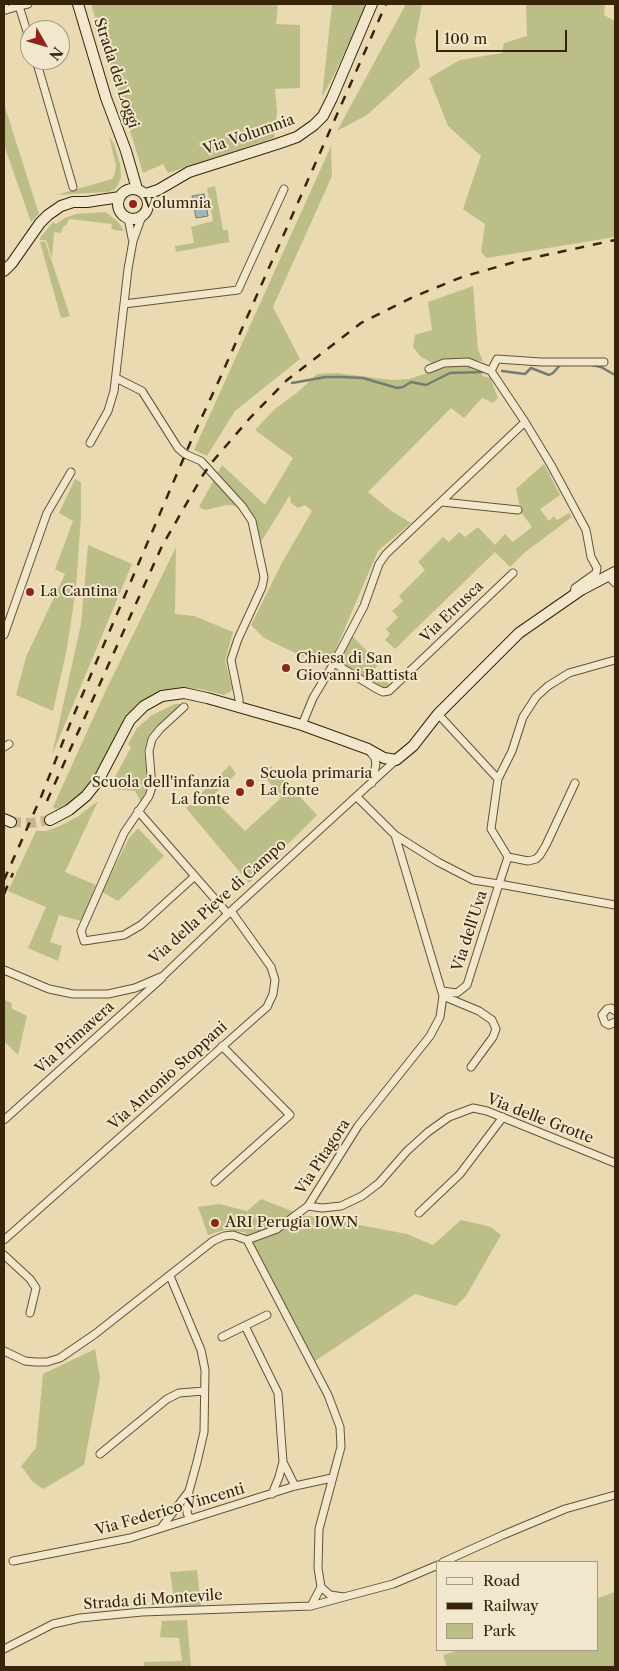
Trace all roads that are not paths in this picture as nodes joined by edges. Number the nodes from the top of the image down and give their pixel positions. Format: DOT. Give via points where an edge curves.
graph roads {
  1 [pos="4,4"];
  2 [pos="28,4"];
  3 [pos="78,4"];
  4 [pos="372,4"];
  5 [pos="19,6"];
  6 [pos="23,20"];
  7 [pos="39,70"];
  8 [pos="126,152"];
  9 [pos="178,178"];
  10 [pos="73,187"];
  11 [pos="284,189"];
  12 [pos="141,191"];
  13 [pos="122,194"];
  14 [pos="87,202"];
  15 [pos="145,212"];
  16 [pos="124,214"];
  17 [pos="133,241"];
  18 [pos="4,271"];
  19 [pos="124,304"];
  20 [pos="604,362"];
  21 [pos="429,369"];
  22 [pos="492,371"];
  23 [pos="116,378"];
  24 [pos="525,422"];
  25 [pos="90,443"];
  26 [pos="71,472"];
  27 [pos="442,502"];
  28 [pos="518,510"];
  29 [pos="513,572"];
  30 [pos="613,577"];
  31 [pos="574,595"];
  32 [pos="6,619"];
  33 [pos="4,635"];
  34 [pos="615,660"];
  35 [pos="334,664"];
  36 [pos="184,707"];
  37 [pos="239,707"];
  38 [pos="438,714"];
  39 [pos="302,725"];
  40 [pos="368,748"];
  41 [pos="396,760"];
  42 [pos="498,779"];
  43 [pos="372,783"];
  44 [pos="576,783"];
  45 [pos="357,797"];
  46 [pos="138,811"];
  47 [pos="50,820"];
  48 [pos="395,835"];
  49 [pos="508,857"];
  50 [pos="195,876"];
  51 [pos="499,884"];
  52 [pos="615,905"];
  53 [pos="230,912"];
  54 [pos="4,970"];
  55 [pos="163,976"];
  56 [pos="442,993"];
  57 [pos="615,1010"];
  58 [pos="615,1022"];
  59 [pos="222,1046"];
  60 [pos="471,1067"];
  61 [pos="503,1117"];
  62 [pos="4,1120"];
  63 [pos="615,1163"];
  64 [pos="215,1182"];
  65 [pos="308,1206"];
  66 [pos="419,1213"];
  67 [pos="4,1240"];
  68 [pos="247,1240"];
  69 [pos="4,1255"];
  70 [pos="170,1276"];
  71 [pos="30,1313"];
  72 [pos="267,1315"];
  73 [pos="245,1326"];
  74 [pos="222,1337"];
  75 [pos="4,1354"];
  76 [pos="204,1391"];
  77 [pos="100,1454"];
  78 [pos="283,1462"];
  79 [pos="332,1478"];
  80 [pos="295,1486"];
  81 [pos="189,1490"];
  82 [pos="272,1494"];
  83 [pos="615,1495"];
  84 [pos="190,1519"];
  85 [pos="160,1529"];
  86 [pos="13,1561"];
  87 [pos="445,1561"];
  88 [pos="436,1566"];
  89 [pos="321,1587"];
  90 [pos="344,1598"];
  91 [pos="311,1606"];
  92 [pos="4,1650"];
  1 -- 5 [label="street" via="6,10"];
  2 -- 5 [label="street"];
  3 -- 8 [label="street, Strada dei Loggi"];
  4 -- 9 [label="street, Via Volumnia" via="318,121 297,136"];
  5 -- 6 [label="street"];
  7 -- 10 [label="street"];
  8 -- 12 [label="street, Strada dei Loggi"];
  8 -- 13 [label="street, Strada dei Loggi" via="127,176"];
  9 -- 12 [label="street, Via Volumnia" via="158,190"];
  9 -- 15 [label="street, Via Volumnia"];
  11 -- 19 [label="street" via="238,290"];
  12 -- 13 [label="street" via="132,188"];
  12 -- 15 [label="street" via="148,198"];
  13 -- 14 [label="street"];
  13 -- 16 [label="street" via="118,204"];
  14 -- 16 [label="street" via="115,208"];
  14 -- 18 [label="street" via="73,202 48,214"];
  15 -- 16 [label="street" via="135,219"];
  15 -- 17 [label="street, Via Volumnia"];
  16 -- 17 [label="street, Via Volumnia"];
  17 -- 19 [label="street, Via Volumnia"];
  19 -- 23 [label="street, Via Volumnia"];
  20 -- 22 [label="street" via="497,359"];
  21 -- 22 [label="street" via="444,363 468,362"];
  22 -- 24 [label="street, Via della Pieve di Campo"];
  23 -- 25 [label="street, Via Volumnia" via="108,411"];
  23 -- 37 [label="street" via="142,391 178,448 201,461 252,521 264,577 231,660"];
  24 -- 27 [label="street"];
  24 -- 31 [label="street, Via della Pieve di Campo" via="586,530 591,557 597,568 596,573 576,588"];
  26 -- 32 [label="street" via="47,513"];
  27 -- 28 [label="street"];
  27 -- 35 [label="street" via="379,564 364,606"];
  29 -- 35 [label="street, Via Etrusca" via="389,691 374,688"];
  30 -- 31 [label="street, Via della Pieve di Campo"];
  31 -- 38 [label="street, Via della Pieve di Campo" via="519,633"];
  32 -- 33 [label="street"];
  34 -- 42 [label="street" via="569,674 536,697 523,718 512,752"];
  35 -- 39 [label="street" via="313,698"];
  36 -- 46 [label="street" via="152,739 149,751 152,787"];
  37 -- 39 [label="street"];
  37 -- 47 [label="street" via="184,693 162,696 144,706 130,720 98,781 86,796"];
  38 -- 41 [label="street, Via della Pieve di Campo" via="413,746"];
  38 -- 42 [label="street"];
  39 -- 40 [label="street"];
  40 -- 41 [label="street" via="384,758"];
  40 -- 43 [label="street" via="376,764"];
  41 -- 43 [label="street, Via della Pieve di Campo"];
  42 -- 49 [label="street" via="491,829"];
  43 -- 45 [label="street, Via della Pieve di Campo"];
  44 -- 49 [label="street" via="536,859"];
  45 -- 48 [label="street, Via dell'Uva"];
  45 -- 53 [label="street, Via della Pieve di Campo"];
  46 -- 50 [label="street, Via Antonio Stoppani"];
  46 -- 50 [label="street" via="124,833 82,931 84,941 124,934 141,926"];
  48 -- 51 [label="street, Via dell'Uva" via="472,880"];
  48 -- 56 [label="street, Via dell'Uva"];
  49 -- 51 [label="street"];
  50 -- 53 [label="street, Via Antonio Stoppani"];
  51 -- 52 [label="street"];
  51 -- 56 [label="street, Via dell'Uva" via="467,985 457,993"];
  53 -- 55 [label="street, Via della Pieve di Campo"];
  53 -- 59 [label="street, Via Antonio Stoppani" via="271,967 275,980 267,1007"];
  54 -- 55 [label="street, Via della Pieve di Campo" via="49,989 73,994 108,994 135,988"];
  55 -- 62 [label="street, Via Primavera"];
  56 -- 60 [label="street" via="479,1011 492,1020 496,1029 494,1037"];
  56 -- 65 [label="street, Via Pitagora" via="440,1017 430,1036 358,1126"];
  57 -- 58 [label="street" via="607,1009 602,1015 605,1023"];
  59 -- 64 [label="street" via="290,1115"];
  59 -- 67 [label="street, Via Antonio Stoppani"];
  61 -- 63 [label="street, Via delle Grotte"];
  61 -- 65 [label="street, Via delle Grotte" via="487,1110 473,1108 462,1111 428,1132 362,1196 341,1206"];
  61 -- 66 [label="street" via="460,1174"];
  65 -- 68 [label="street, Via Pitagora" via="277,1229"];
  68 -- 70 [label="street" via="233,1235 213,1241"];
  68 -- 79 [label="street" via="335,1412 341,1446"];
  69 -- 71 [label="street" via="36,1288"];
  70 -- 75 [label="street" via="60,1358 35,1362"];
  70 -- 76 [label="street" via="202,1350"];
  72 -- 73 [label="street"];
  73 -- 74 [label="street"];
  73 -- 78 [label="street" via="278,1393"];
  76 -- 77 [label="street" via="179,1393 167,1399"];
  76 -- 81 [label="street" via="204,1432"];
  78 -- 80 [label="street"];
  78 -- 82 [label="street"];
  79 -- 80 [label="street, Via Federico Vincenti"];
  79 -- 89 [label="street" via="319,1529"];
  80 -- 82 [label="street, Via Federico Vincenti"];
  81 -- 84 [label="street" via="187,1513"];
  81 -- 85 [label="street"];
  82 -- 84 [label="street, Via Federico Vincenti"];
  83 -- 87 [label="street" via="565,1509"];
  84 -- 85 [label="street, Via Federico Vincenti"];
  85 -- 86 [label="street, Via Federico Vincenti" via="104,1544"];
  88 -- 90 [label="street, Strada di Montevile" via="393,1584"];
  89 -- 90 [label="street" via="330,1595"];
  89 -- 91 [label="street"];
  90 -- 91 [label="street, Strada di Montevile"];
  91 -- 92 [label="street, Strada di Montevile" via="142,1612 80,1618 53,1624"];
}
